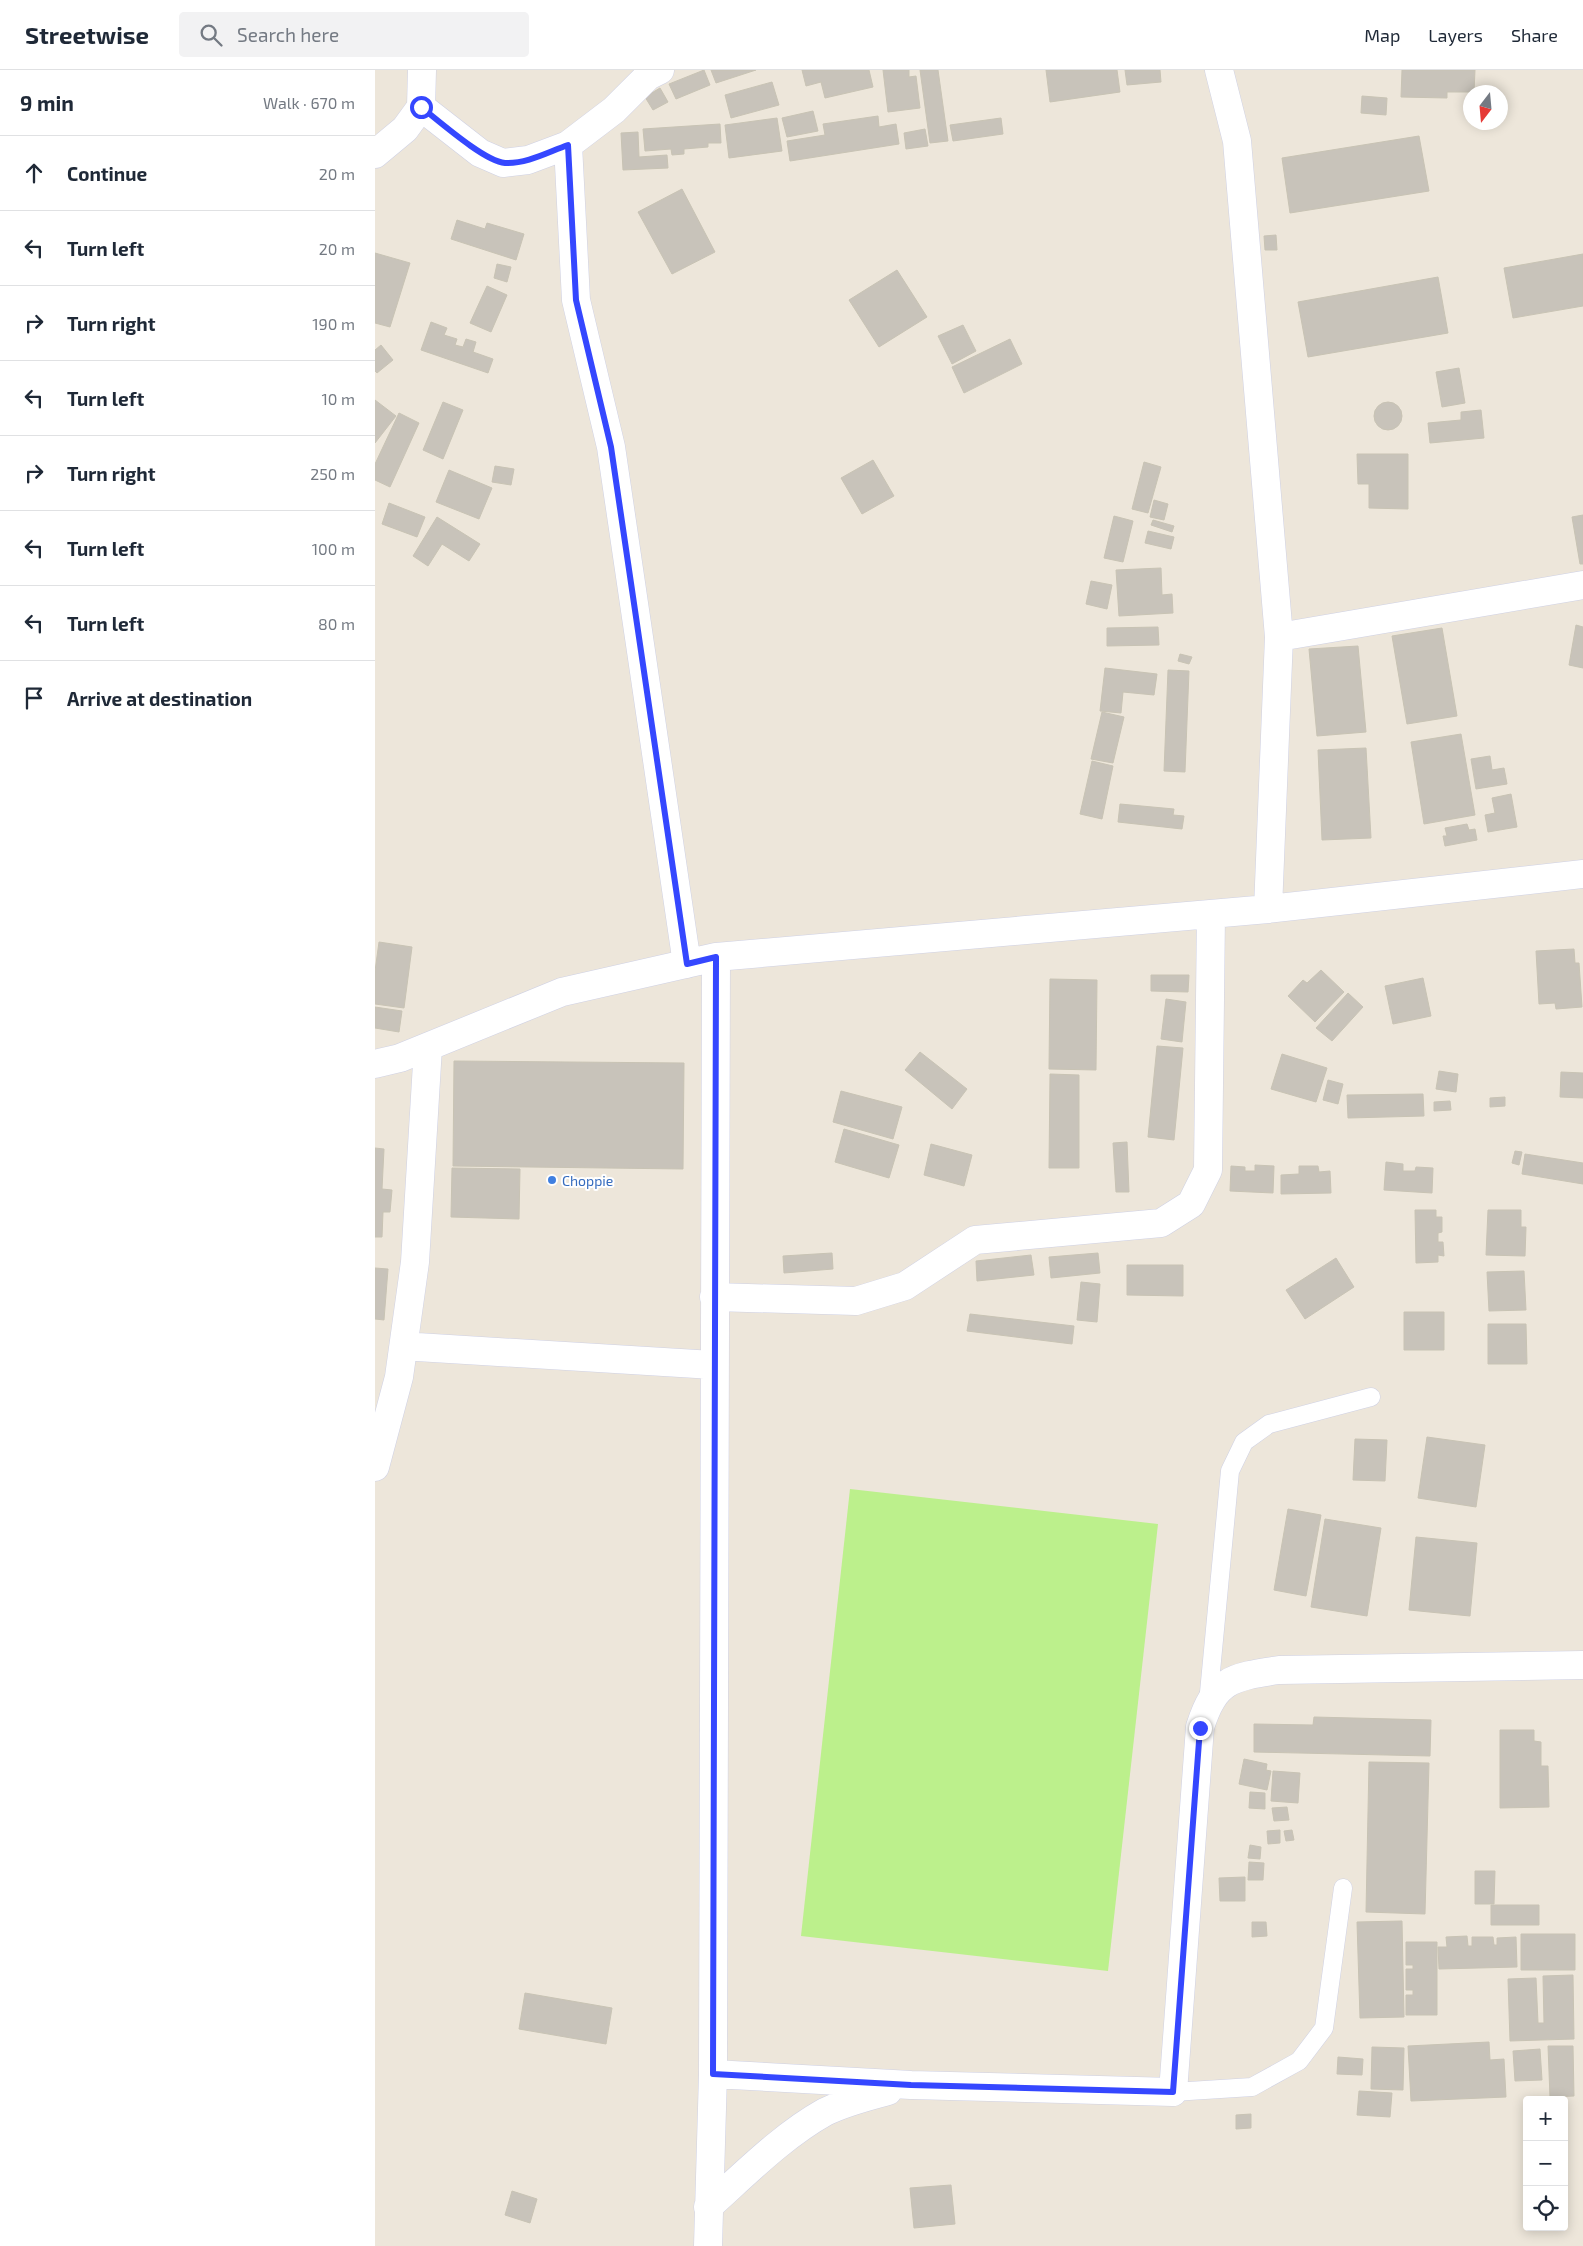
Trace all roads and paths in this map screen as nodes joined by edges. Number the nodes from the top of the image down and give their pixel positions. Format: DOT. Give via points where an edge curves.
graph roads {
  1 [pos="422,70"];
  2 [pos="660,70"];
  3 [pos="1219,70"];
  4 [pos="421,107"];
  5 [pos="568,145"];
  6 [pos="375,154"];
  7 [pos="1583,585"];
  8 [pos="1279,637"];
  9 [pos="1583,874"];
  10 [pos="1268,909"];
  11 [pos="1211,914"];
  12 [pos="716,957"];
  13 [pos="687,964"];
  14 [pos="428,1047"];
  15 [pos="375,1064"];
  16 [pos="714,1298"];
  17 [pos="417,1347"];
  18 [pos="713,1365"];
  19 [pos="1371,1397"];
  20 [pos="375,1467"];
  21 [pos="1583,1665"];
  22 [pos="1208,1703"];
  23 [pos="1343,1888"];
  24 [pos="713,2074"];
  25 [pos="911,2085"];
  26 [pos="1173,2092"];
  27 [pos="709,2207"];
  28 [pos="708,2246"];
  1 -- 4 [label="street"];
  2 -- 5 [label="street" via="648,76 614,110"];
  3 -- 8 [label="street" via="1237,140"];
  4 -- 5 [label="street" via="480,152 503,163 528,160"];
  4 -- 6 [label="street" via="405,128"];
  5 -- 13 [label="street" via="576,300 611,447"];
  7 -- 8 [label="street"];
  8 -- 10 [label="street"];
  9 -- 10 [label="street"];
  10 -- 11 [label="street"];
  11 -- 12 [label="street"];
  11 -- 16 [label="street" via="1208,1170 1191,1204 1161,1223 975,1240 905,1286 856,1301"];
  12 -- 13 [label="street"];
  12 -- 16 [label="street"];
  13 -- 14 [label="street" via="562,992"];
  14 -- 15 [label="street"];
  14 -- 20 [label="street" via="415,1262 399,1377"];
  16 -- 18 [label="street"];
  17 -- 18 [label="street"];
  18 -- 24 [label="street"];
  19 -- 22 [label="lane" via="1269,1424 1244,1442 1230,1471"];
  21 -- 22 [label="street" via="1279,1670 1247,1675 1219,1688"];
  22 -- 26 [label="street" via="1200,1728"];
  23 -- 26 [label="lane" via="1324,2028 1299,2061 1252,2087"];
  24 -- 25 [label="street"];
  24 -- 27 [label="street"];
  25 -- 26 [label="street"];
  25 -- 27 [label="street" via="854,2100 825,2112 787,2138"];
  27 -- 28 [label="street"];
}
